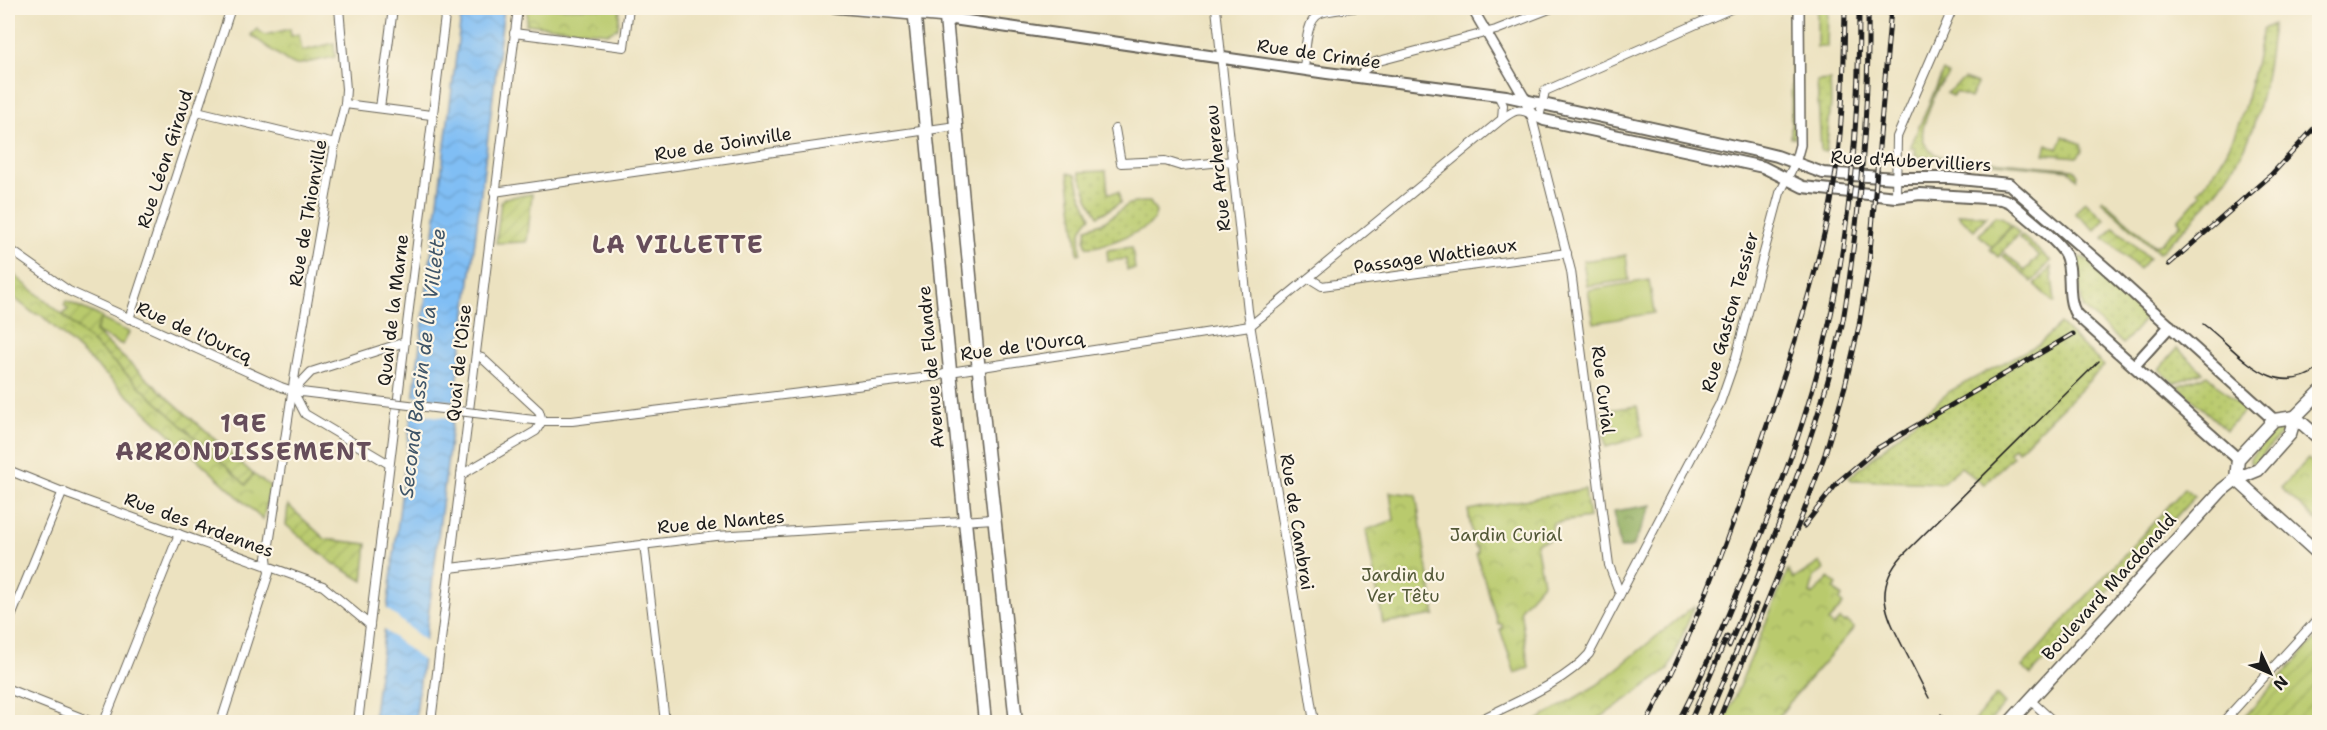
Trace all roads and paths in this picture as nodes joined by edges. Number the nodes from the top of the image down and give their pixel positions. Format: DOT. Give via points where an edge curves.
graph roads {
  1 [pos="231,8"];
  2 [pos="339,8"];
  3 [pos="393,8"];
  4 [pos="446,8"];
  5 [pos="518,8"];
  6 [pos="629,8"];
  7 [pos="834,8"];
  8 [pos="1216,8"];
  9 [pos="1354,8"];
  10 [pos="1472,8"];
  11 [pos="1552,8"];
  12 [pos="1733,8"];
  13 [pos="1799,8"];
  14 [pos="1953,8"];
  15 [pos="915,11"];
  16 [pos="946,13"];
  17 [pos="1486,32"];
  18 [pos="514,33"];
  19 [pos="1221,57"];
  20 [pos="1304,70"];
  21 [pos="1361,77"];
  22 [pos="1498,95"];
  23 [pos="1525,99"];
  24 [pos="1543,103"];
  25 [pos="345,104"];
  26 [pos="380,108"];
  27 [pos="197,111"];
  28 [pos="431,115"];
  29 [pos="1535,116"];
  30 [pos="1502,119"];
  31 [pos="956,126"];
  32 [pos="927,129"];
  33 [pos="1115,129"];
  34 [pos="335,144"];
  35 [pos="1233,161"];
  36 [pos="1795,163"];
  37 [pos="1896,178"];
  38 [pos="1787,179"];
  39 [pos="495,192"];
  40 [pos="1896,197"];
  41 [pos="8,248"];
  42 [pos="1567,253"];
  43 [pos="1309,279"];
  44 [pos="129,319"];
  45 [pos="1250,326"];
  46 [pos="2170,326"];
  47 [pos="405,342"];
  48 [pos="476,356"];
  49 [pos="2134,366"];
  50 [pos="979,368"];
  51 [pos="950,372"];
  52 [pos="293,391"];
  53 [pos="2319,392"];
  54 [pos="305,414"];
  55 [pos="2295,417"];
  56 [pos="2274,420"];
  57 [pos="542,421"];
  58 [pos="288,424"];
  59 [pos="2319,439"];
  60 [pos="2238,459"];
  61 [pos="389,464"];
  62 [pos="8,470"];
  63 [pos="461,475"];
  64 [pos="2236,479"];
  65 [pos="63,491"];
  66 [pos="994,519"];
  67 [pos="964,522"];
  68 [pos="179,534"];
  69 [pos="644,544"];
  70 [pos="2319,555"];
  71 [pos="268,566"];
  72 [pos="450,568"];
  73 [pos="1620,594"];
  74 [pos="2319,616"];
  75 [pos="8,624"];
  76 [pos="370,626"];
  77 [pos="9,692"];
  78 [pos="2030,700"];
  79 [pos="92,723"];
  80 [pos="104,723"];
  81 [pos="221,723"];
  82 [pos="358,723"];
  83 [pos="431,723"];
  84 [pos="665,723"];
  85 [pos="985,723"];
  86 [pos="1016,723"];
  87 [pos="1314,723"];
  88 [pos="1476,723"];
  89 [pos="2010,723"];
  90 [pos="2054,723"];
  91 [pos="2223,723"];
  1 -- 27 [label="street, Rue Léon Giraud"];
  2 -- 25 [label="street, Rue de Thionville"];
  3 -- 26 [label="street"];
  4 -- 28 [label="street, Quai de la Marne"];
  5 -- 18 [label="street, Quai de l'Oise"];
  6 -- 18 [label="street" via="624,47"];
  7 -- 15 [label="street, Rue de Crimée"];
  8 -- 19 [label="street, Rue Archereau"];
  9 -- 20 [label="street" via="1314,17"];
  10 -- 17 [label="street, Rue Curial"];
  11 -- 17 [label="street"];
  12 -- 24 [label="street" via="1545,91"];
  13 -- 36 [label="street" via="1800,145"];
  14 -- 37 [label="street" via="1897,137"];
  15 -- 16 [label="street, Rue de Crimée"];
  15 -- 32 [label="main road, Avenue de Flandre"];
  16 -- 19 [label="main road, Rue de Crimée"];
  16 -- 31 [label="main road"];
  17 -- 21 [label="street" via="1374,62"];
  17 -- 23 [label="street, Rue Curial"];
  18 -- 39 [label="street, Quai de l'Oise"];
  19 -- 20 [label="main road, Rue de Crimée"];
  19 -- 35 [label="street, Rue Archereau"];
  20 -- 21 [label="main road, Rue de Crimée"];
  21 -- 22 [label="main road, Rue de Crimée"];
  22 -- 23 [label="main road, Rue de Crimée"];
  22 -- 30 [label="street" via="1503,105"];
  23 -- 24 [label="main road, Rue de Crimée"];
  23 -- 29 [label="main road, Rue Curial"];
  24 -- 29 [label="street"];
  24 -- 36 [label="main road, Rue de Crimée"];
  25 -- 26 [label="street"];
  25 -- 34 [label="street, Rue de Thionville"];
  26 -- 28 [label="street"];
  27 -- 34 [label="street"];
  27 -- 44 [label="street, Rue Léon Giraud"];
  28 -- 47 [label="street, Quai de la Marne"];
  29 -- 30 [label="street, Rue de l'Ourcq" via="1516,109"];
  29 -- 38 [label="main road" via="1763,167"];
  29 -- 42 [label="street, Rue Curial"];
  30 -- 43 [label="street, Rue de l'Ourcq"];
  31 -- 32 [label="street, Rue de Joinville"];
  31 -- 50 [label="main road"];
  32 -- 39 [label="street, Rue de Joinville"];
  32 -- 51 [label="main road, Avenue de Flandre"];
  33 -- 35 [label="street" via="1121,163 1165,161 1181,166"];
  34 -- 52 [label="street, Rue de Thionville"];
  35 -- 45 [label="street, Rue Archereau"];
  36 -- 37 [label="main road, Rue d'Aubervilliers" via="1823,173"];
  36 -- 38 [label="street, Rue Gaston Tessier"];
  37 -- 40 [label="street"];
  37 -- 46 [label="main road, Rue d'Aubervilliers, bridge" via="2009,184"];
  38 -- 40 [label="main road, Rue d'Aubervilliers" via="1803,187"];
  38 -- 73 [label="street, Rue Gaston Tessier" via="1720,403"];
  39 -- 48 [label="street, Quai de l'Oise"];
  40 -- 49 [label="main road, Rue d'Aubervilliers, bridge" via="1954,195 2010,202 2066,255 2071,303 2076,314"];
  41 -- 44 [label="street, Rue de l'Ourcq" via="69,291"];
  42 -- 43 [label="street, Passage Wattieaux" via="1322,286"];
  42 -- 73 [label="street, Rue Curial" via="1609,566"];
  43 -- 45 [label="street, Rue de l'Ourcq"];
  44 -- 52 [label="street, Rue de l'Ourcq"];
  45 -- 50 [label="street, Rue de l'Ourcq"];
  45 -- 87 [label="street, Rue de Cambrai"];
  46 -- 49 [label="main road"];
  46 -- 56 [label="main road, Rue d'Aubervilliers"];
  47 -- 52 [label="street" via="311,372"];
  47 -- 61 [label="street, Quai de la Marne"];
  48 -- 57 [label="street" via="539,411"];
  48 -- 63 [label="street, Quai de l'Oise"];
  49 -- 60 [label="main road, Rue d'Aubervilliers"];
  50 -- 51 [label="street, Rue de l'Ourcq"];
  50 -- 66 [label="main road"];
  51 -- 57 [label="street, Rue de l'Ourcq" via="572,421"];
  51 -- 67 [label="main road, Avenue de Flandre"];
  52 -- 54 [label="street"];
  52 -- 57 [label="street, Rue de l'Ourcq, bridge"];
  52 -- 58 [label="street, Rue de Thionville"];
  53 -- 55 [label="main road, Boulevard Macdonald"];
  54 -- 58 [label="street"];
  54 -- 61 [label="street"];
  55 -- 56 [label="main road"];
  55 -- 59 [label="main road"];
  55 -- 64 [label="main road, Boulevard Macdonald" via="2290,434 2258,470"];
  56 -- 60 [label="main road"];
  57 -- 63 [label="street" via="536,431"];
  58 -- 71 [label="street, Rue de Thionville"];
  60 -- 64 [label="main road"];
  61 -- 76 [label="street, Quai de la Marne"];
  62 -- 65 [label="street, Rue des Ardennes"];
  63 -- 72 [label="street, Quai de l'Oise"];
  64 -- 70 [label="main road"];
  64 -- 78 [label="main road, Boulevard Macdonald"];
  65 -- 68 [label="street, Rue des Ardennes"];
  65 -- 75 [label="street"];
  66 -- 67 [label="street, Rue de Nantes"];
  66 -- 86 [label="main road"];
  67 -- 69 [label="street, Rue de Nantes" via="716,536"];
  67 -- 85 [label="main road, Avenue de Flandre"];
  68 -- 71 [label="street, Rue des Ardennes"];
  68 -- 80 [label="street"];
  69 -- 72 [label="street, Rue de Nantes"];
  69 -- 84 [label="street"];
  71 -- 76 [label="street, Rue des Ardennes" via="323,586"];
  71 -- 81 [label="street, Rue de Thionville"];
  72 -- 83 [label="street, Quai de l'Oise"];
  73 -- 88 [label="street" via="1589,654 1578,666"];
  74 -- 91 [label="street"];
  76 -- 82 [label="street, Quai de la Marne"];
  77 -- 79 [label="street"];
  78 -- 89 [label="main road, Boulevard Macdonald"];
  78 -- 90 [label="street"];
}
